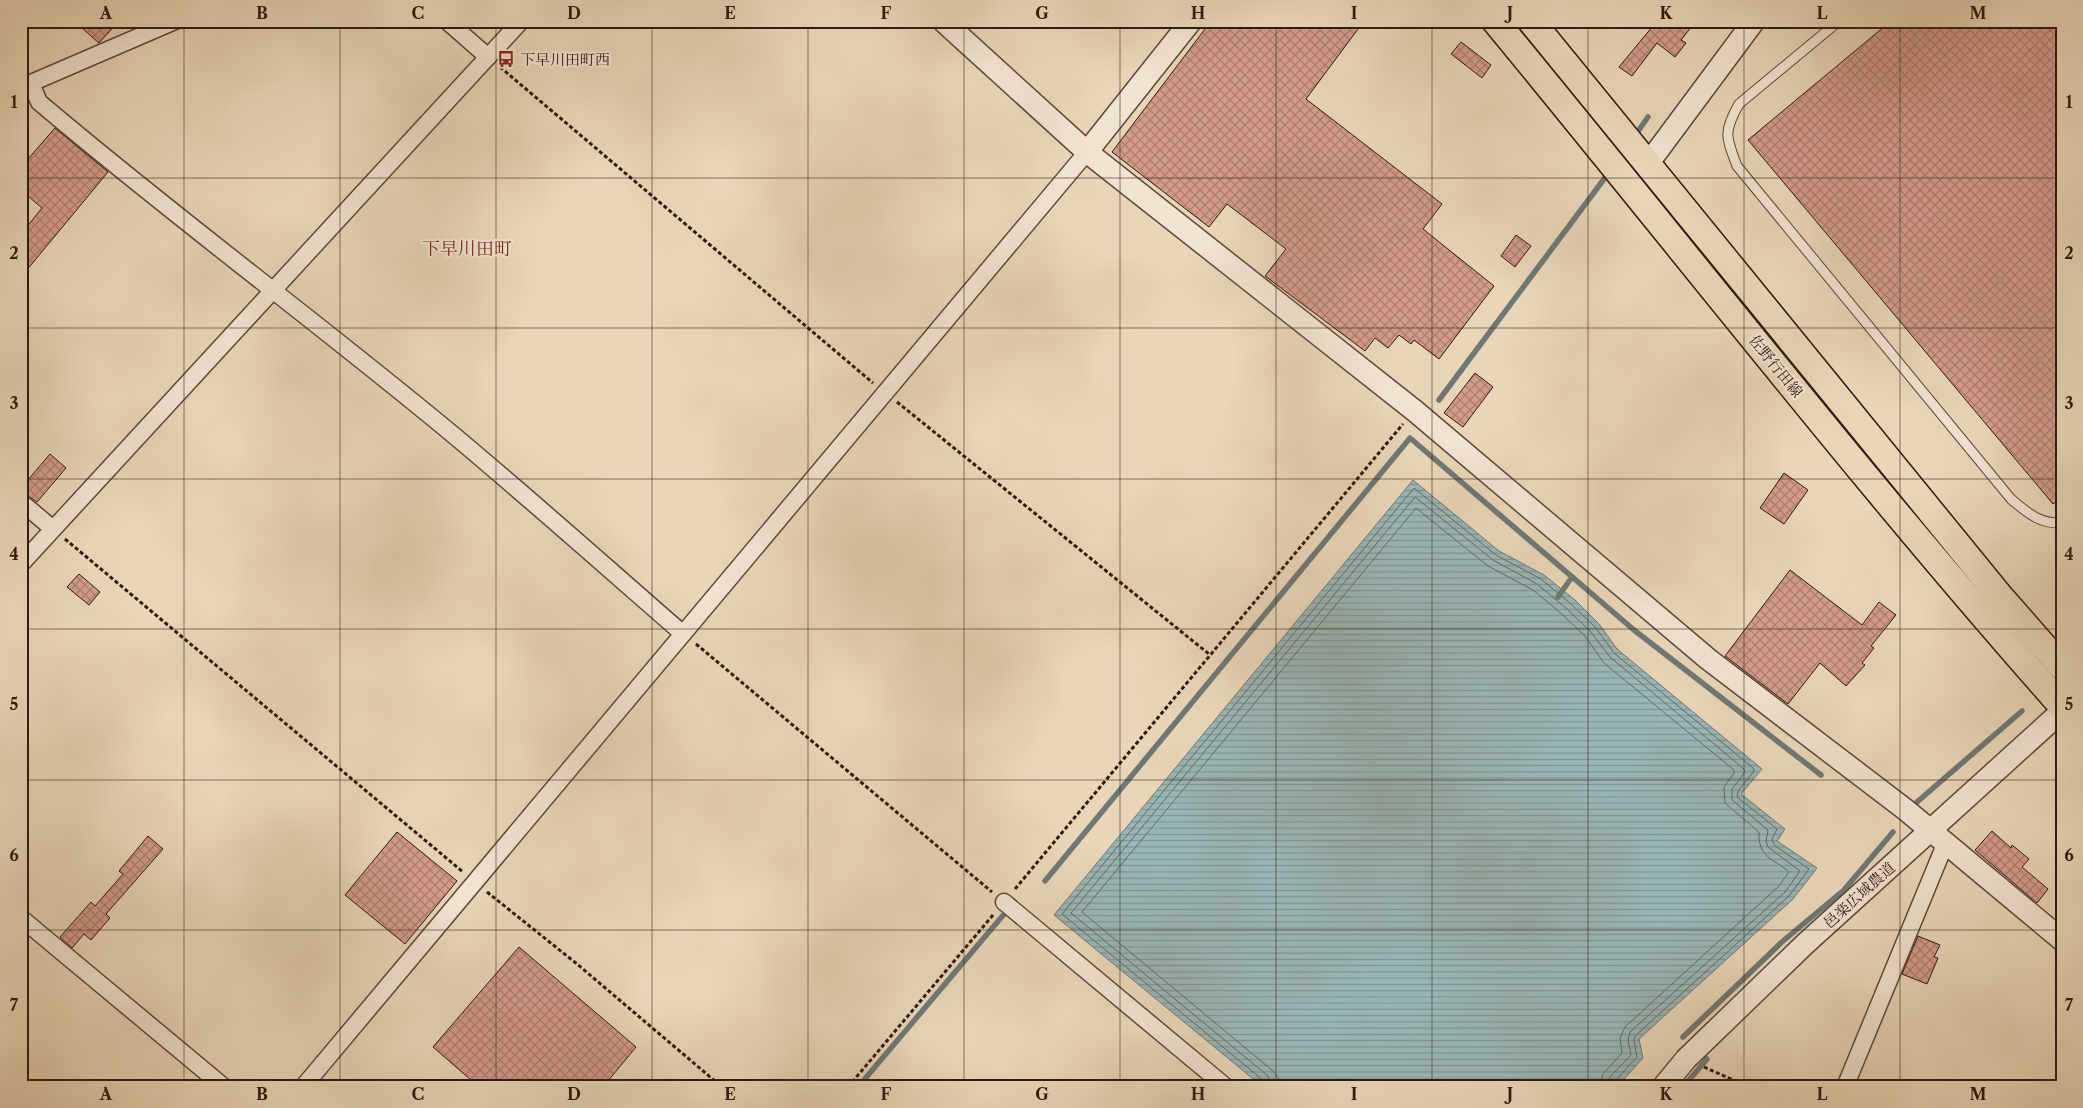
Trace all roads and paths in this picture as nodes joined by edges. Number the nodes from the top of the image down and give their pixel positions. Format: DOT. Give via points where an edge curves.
graph roads {
  1 [pos="175,21"];
  2 [pos="447,21"];
  3 [pos="521,21"];
  4 [pos="943,21"];
  5 [pos="1192,21"];
  6 [pos="1495,21"];
  7 [pos="1531,21"];
  8 [pos="1754,21"];
  9 [pos="1839,21"];
  10 [pos="488,56"];
  11 [pos="1087,152"];
  12 [pos="1647,165"];
  13 [pos="274,290"];
  14 [pos="886,393"];
  15 [pos="1415,411"];
  16 [pos="21,502"];
  17 [pos="2062,524"];
  18 [pos="53,529"];
  19 [pos="21,564"];
  20 [pos="682,632"];
  21 [pos="1210,654"];
  22 [pos="2062,667"];
  23 [pos="2062,706"];
  24 [pos="2062,711"];
  25 [pos="1938,836"];
  26 [pos="474,882"];
  27 [pos="1004,902"];
  28 [pos="21,918"];
  29 [pos="2062,940"];
  30 [pos="1686,1059"];
  31 [pos="224,1087"];
  32 [pos="303,1087"];
  33 [pos="722,1087"];
  34 [pos="848,1087"];
  35 [pos="1226,1087"];
  36 [pos="1663,1087"];
  37 [pos="1749,1087"];
  38 [pos="1845,1087"];
  1 -- 13 [label="street" via="31,82 34,93 48,110 192,228"];
  2 -- 10 [label="street"];
  3 -- 10 [label="street"];
  4 -- 11 [label="street"];
  5 -- 11 [label="street"];
  6 -- 23 [label="main road, 佐野行田線" via="1902,522"];
  7 -- 12 [label="main road, 佐野行田線"];
  8 -- 12 [label="street"];
  9 -- 17 [label="lane" via="1738,104 1730,120 1727,139 1737,166 2011,499 2035,519"];
  10 -- 13 [label="street"];
  10 -- 14 [label="path"];
  11 -- 14 [label="street"];
  11 -- 15 [label="street"];
  12 -- 22 [label="main road, 佐野行田線" via="1998,594"];
  13 -- 18 [label="street"];
  13 -- 20 [label="street" via="452,433"];
  14 -- 20 [label="street"];
  14 -- 21 [label="path"];
  15 -- 21 [label="path"];
  15 -- 25 [label="street" via="1708,659"];
  16 -- 18 [label="street"];
  18 -- 19 [label="street"];
  18 -- 26 [label="path"];
  20 -- 26 [label="street"];
  20 -- 27 [label="path"];
  21 -- 27 [label="path"];
  24 -- 25 [label="street, 邑楽広域農道"];
  25 -- 29 [label="street"];
  25 -- 30 [label="street, 邑楽広域農道" via="1805,944"];
  25 -- 38 [label="street"];
  26 -- 32 [label="street"];
  26 -- 33 [label="path"];
  27 -- 34 [label="path"];
  27 -- 35 [label="street"];
  28 -- 31 [label="street"];
  30 -- 36 [label="street, 邑楽広域農道"];
  30 -- 37 [label="path"];
}
